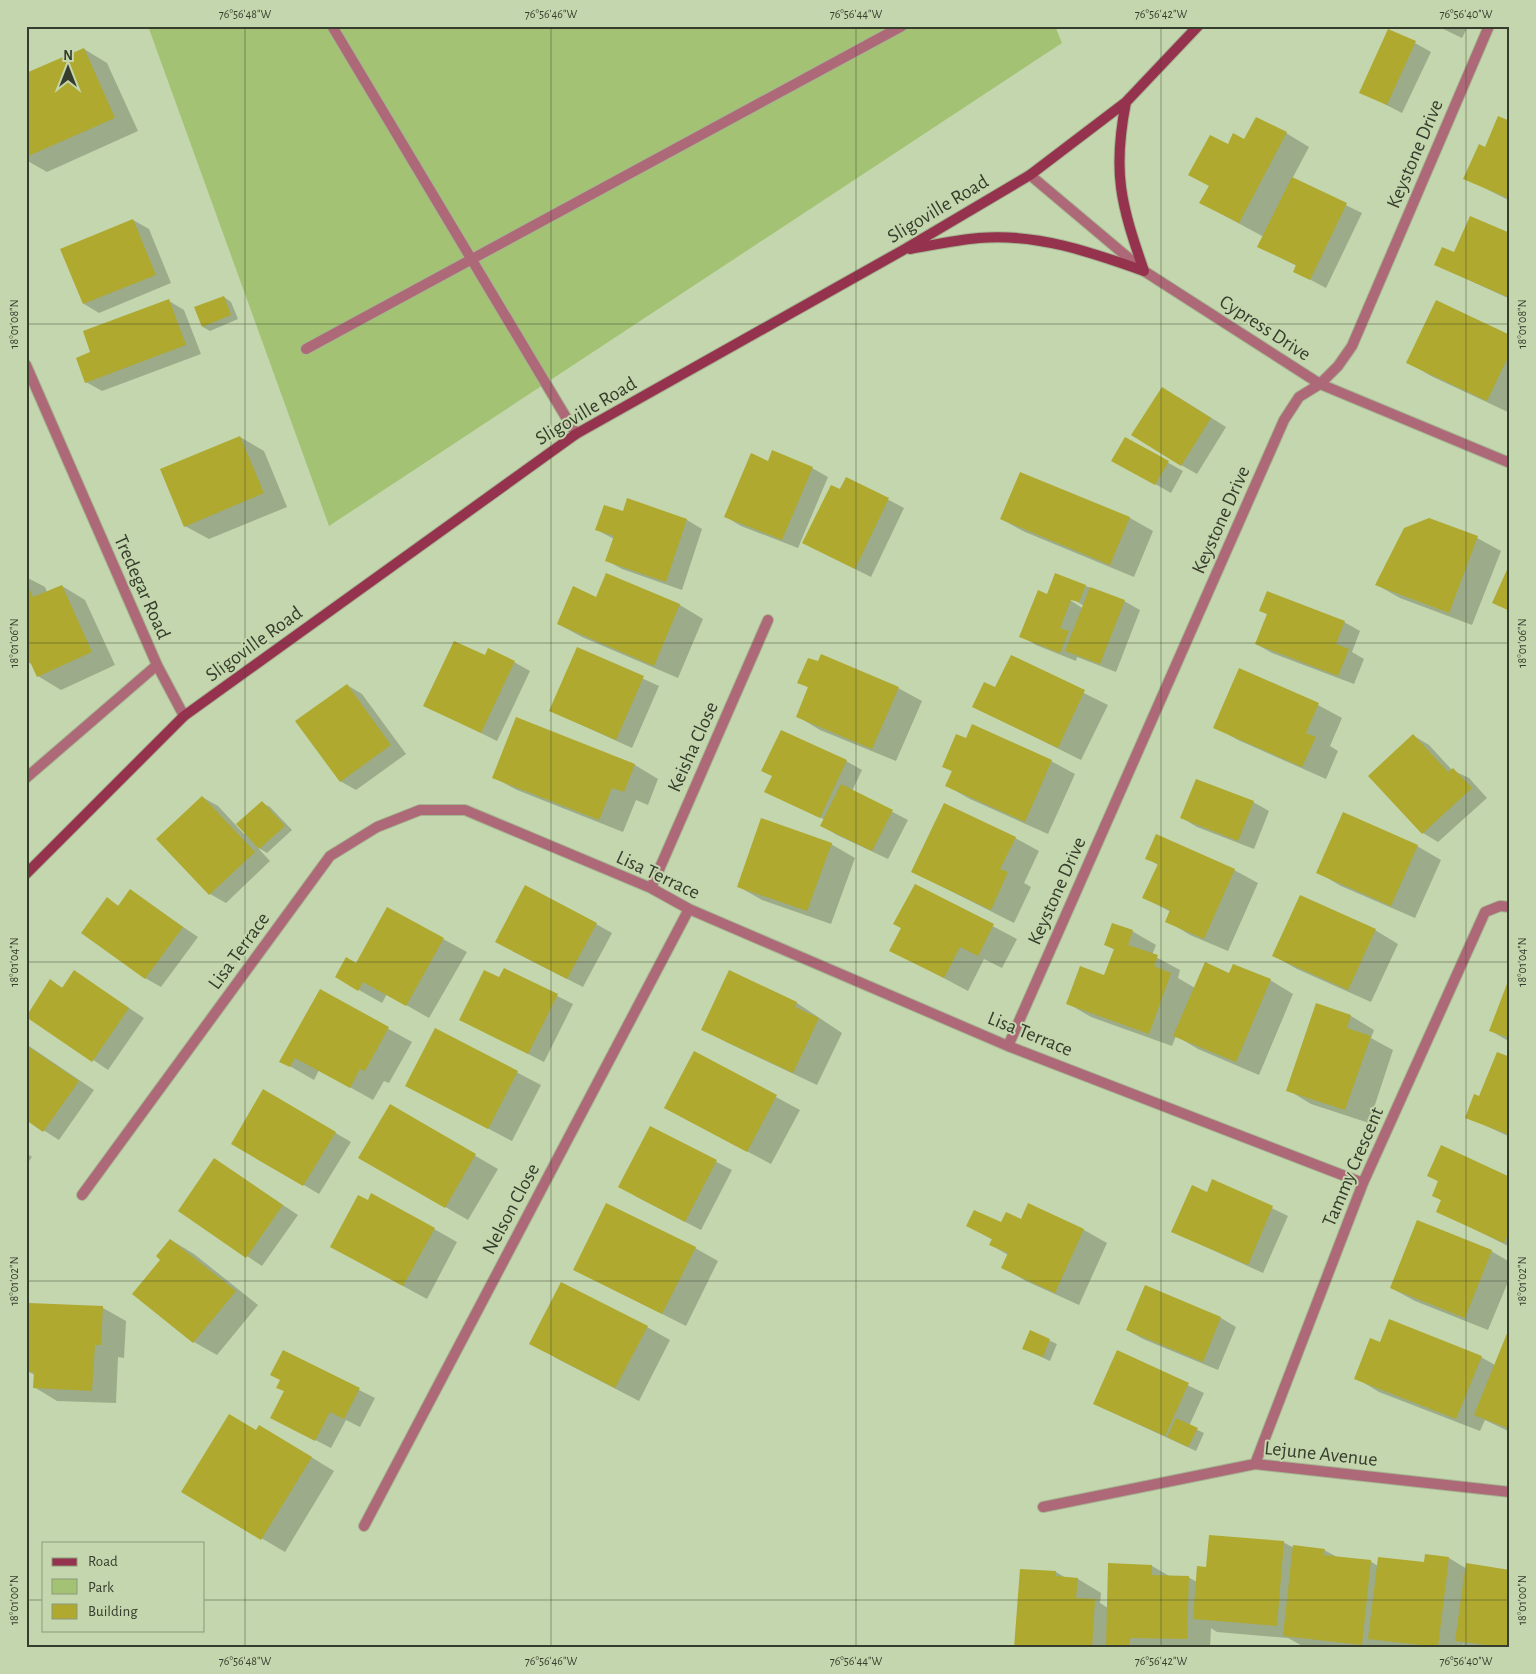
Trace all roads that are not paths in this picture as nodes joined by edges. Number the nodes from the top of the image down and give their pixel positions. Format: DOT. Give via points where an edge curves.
graph roads {
  1 [pos="332,26"];
  2 [pos="902,26"];
  3 [pos="1198,26"];
  4 [pos="1489,26"];
  5 [pos="1126,102"];
  6 [pos="1030,175"];
  7 [pos="905,249"];
  8 [pos="472,259"];
  9 [pos="1144,271"];
  10 [pos="306,349"];
  11 [pos="26,365"];
  12 [pos="1320,384"];
  13 [pos="576,434"];
  14 [pos="1510,463"];
  15 [pos="768,620"];
  16 [pos="157,665"];
  17 [pos="184,716"];
  18 [pos="26,778"];
  19 [pos="26,874"];
  20 [pos="650,888"];
  21 [pos="1510,907"];
  22 [pos="689,909"];
  23 [pos="1008,1046"];
  24 [pos="1363,1183"];
  25 [pos="82,1196"];
  26 [pos="1255,1464"];
  27 [pos="1510,1492"];
  28 [pos="1043,1507"];
  29 [pos="364,1526"];
  1 -- 8 [label="street"];
  2 -- 8 [label="street"];
  3 -- 5 [label="street, Sligoville Road"];
  4 -- 12 [label="street, Keystone Drive" via="1352,346"];
  5 -- 6 [label="street, Sligoville Road"];
  5 -- 9 [label="street" via="1119,137 1118,174 1125,216"];
  6 -- 7 [label="street, Sligoville Road"];
  6 -- 9 [label="street, Cypress Drive"];
  7 -- 9 [label="street" via="980,238 1031,239 1078,248"];
  7 -- 13 [label="street, Sligoville Road"];
  8 -- 10 [label="street"];
  8 -- 13 [label="street"];
  9 -- 12 [label="street, Cypress Drive"];
  11 -- 16 [label="street, Tredegar Road"];
  12 -- 14 [label="street, Cypress Drive"];
  12 -- 23 [label="street, Keystone Drive" via="1299,398 1284,420"];
  13 -- 17 [label="street, Sligoville Road"];
  15 -- 20 [label="street, Keisha Close"];
  16 -- 17 [label="street"];
  16 -- 18 [label="street, Tredegar Road"];
  17 -- 19 [label="street, Sligoville Road"];
  20 -- 22 [label="street, Lisa Terrace"];
  20 -- 25 [label="street, Lisa Terrace" via="465,810 420,810 377,827 330,856"];
  21 -- 24 [label="street, Tammy Crescent" via="1500,906 1486,912"];
  22 -- 23 [label="street, Lisa Terrace"];
  22 -- 29 [label="street, Nelson Close"];
  23 -- 24 [label="street, Lisa Terrace"];
  24 -- 26 [label="street, Tammy Crescent"];
  26 -- 27 [label="street, Lejune Avenue"];
  26 -- 28 [label="street, Lejune Avenue"];
}
